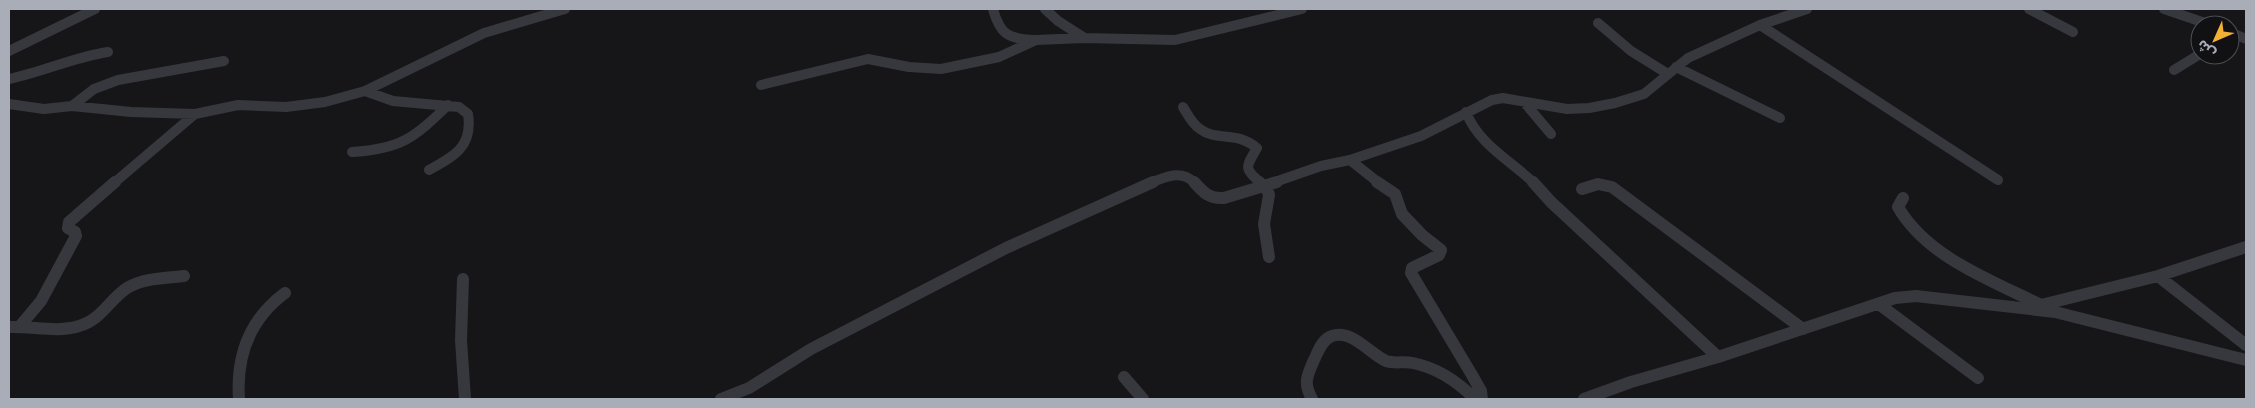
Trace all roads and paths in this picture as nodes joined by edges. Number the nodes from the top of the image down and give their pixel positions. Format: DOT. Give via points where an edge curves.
graph roads {
  1 [pos="95,9"];
  2 [pos="565,9"];
  3 [pos="993,9"];
  4 [pos="1045,9"];
  5 [pos="1302,9"];
  6 [pos="1805,9"];
  7 [pos="2029,9"];
  8 [pos="2164,9"];
  9 [pos="2190,18"];
  10 [pos="1598,23"];
  11 [pos="1760,25"];
  12 [pos="2074,32"];
  13 [pos="1084,38"];
  14 [pos="1036,40"];
  15 [pos="9,51"];
  16 [pos="108,52"];
  17 [pos="224,60"];
  18 [pos="2190,60"];
  19 [pos="2174,70"];
  20 [pos="1672,71"];
  21 [pos="9,79"];
  22 [pos="761,85"];
  23 [pos="365,91"];
  24 [pos="1524,102"];
  25 [pos="9,104"];
  26 [pos="448,105"];
  27 [pos="72,106"];
  28 [pos="1183,107"];
  29 [pos="1466,112"];
  30 [pos="194,114"];
  31 [pos="1780,118"];
  32 [pos="1550,134"];
  33 [pos="352,152"];
  34 [pos="1350,160"];
  35 [pos="429,170"];
  36 [pos="1998,180"];
  37 [pos="1264,187"];
  38 [pos="1582,189"];
  39 [pos="1903,198"];
  40 [pos="2246,247"];
  41 [pos="1269,257"];
  42 [pos="184,276"];
  43 [pos="2158,276"];
  44 [pos="463,279"];
  45 [pos="285,293"];
  46 [pos="1880,305"];
  47 [pos="2041,305"];
  48 [pos="2055,312"];
  49 [pos="14,326"];
  50 [pos="1803,329"];
  51 [pos="2246,346"];
  52 [pos="1718,357"];
  53 [pos="2246,360"];
  54 [pos="1124,377"];
  55 [pos="1978,378"];
  56 [pos="239,399"];
  57 [pos="465,399"];
  58 [pos="721,399"];
  59 [pos="1143,399"];
  60 [pos="1312,399"];
  61 [pos="1475,399"];
  62 [pos="1482,399"];
  63 [pos="1584,399"];
  1 -- 15 [label="street"];
  2 -- 23 [label="street" via="484,33"];
  3 -- 14 [label="street" via="1002,32 1018,39"];
  4 -- 13 [label="street"];
  5 -- 13 [label="street" via="1176,40"];
  6 -- 11 [label="street"];
  7 -- 12 [label="street"];
  8 -- 9 [label="street"];
  10 -- 20 [label="street" via="1644,61"];
  11 -- 20 [label="street" via="1688,58"];
  11 -- 36 [label="street"];
  13 -- 14 [label="street"];
  14 -- 22 [label="street" via="1000,57 941,69 868,59"];
  16 -- 21 [label="street" via="83,56 38,73"];
  17 -- 27 [label="street" via="114,80 88,93"];
  18 -- 19 [label="street"];
  20 -- 24 [label="street" via="1644,94 1615,103 1567,108"];
  20 -- 31 [label="street"];
  23 -- 26 [label="street" via="393,101"];
  23 -- 30 [label="street" via="304,106 238,105"];
  24 -- 29 [label="street" via="1503,98"];
  24 -- 32 [label="street"];
  25 -- 27 [label="street" via="44,109"];
  26 -- 33 [label="street" via="403,143 377,152"];
  26 -- 35 [label="street" via="459,107 468,114 471,127 468,139 458,151"];
  27 -- 30 [label="street"];
  28 -- 37 [label="street" via="1190,121 1204,133 1229,135 1252,143 1256,148 1247,166 1248,172"];
  29 -- 34 [label="street" via="1421,136"];
  29 -- 52 [label="street" via="1468,121 1491,148 1527,177"];
  30 -- 49 [label="street" via="69,222 68,228 76,236 41,301"];
  34 -- 37 [label="street" via="1321,166"];
  34 -- 62 [label="street" via="1395,194 1402,214 1441,250 1439,255 1412,268 1411,273 1472,375"];
  37 -- 41 [label="street" via="1269,195 1264,224"];
  37 -- 58 [label="street" via="1214,200 1182,175 1150,183 1006,248 812,349 749,388"];
  38 -- 50 [label="street" via="1598,184 1612,187"];
  39 -- 47 [label="street" via="1898,207 1901,217 1922,237 1949,256"];
  40 -- 43 [label="street"];
  42 -- 49 [label="street" via="130,286 87,324 39,329"];
  43 -- 47 [label="street"];
  43 -- 51 [label="street"];
  44 -- 57 [label="street" via="461,340"];
  45 -- 56 [label="street" via="260,314 249,334 242,352 237,389"];
  46 -- 48 [label="street" via="1895,298 1916,296"];
  46 -- 50 [label="street"];
  46 -- 55 [label="street"];
  47 -- 48 [label="street"];
  48 -- 53 [label="street"];
  50 -- 52 [label="street"];
  52 -- 63 [label="street"];
  54 -- 59 [label="street"];
  60 -- 61 [label="street" via="1304,380 1319,350 1331,336 1362,344 1388,362 1413,362 1444,372"];
}
